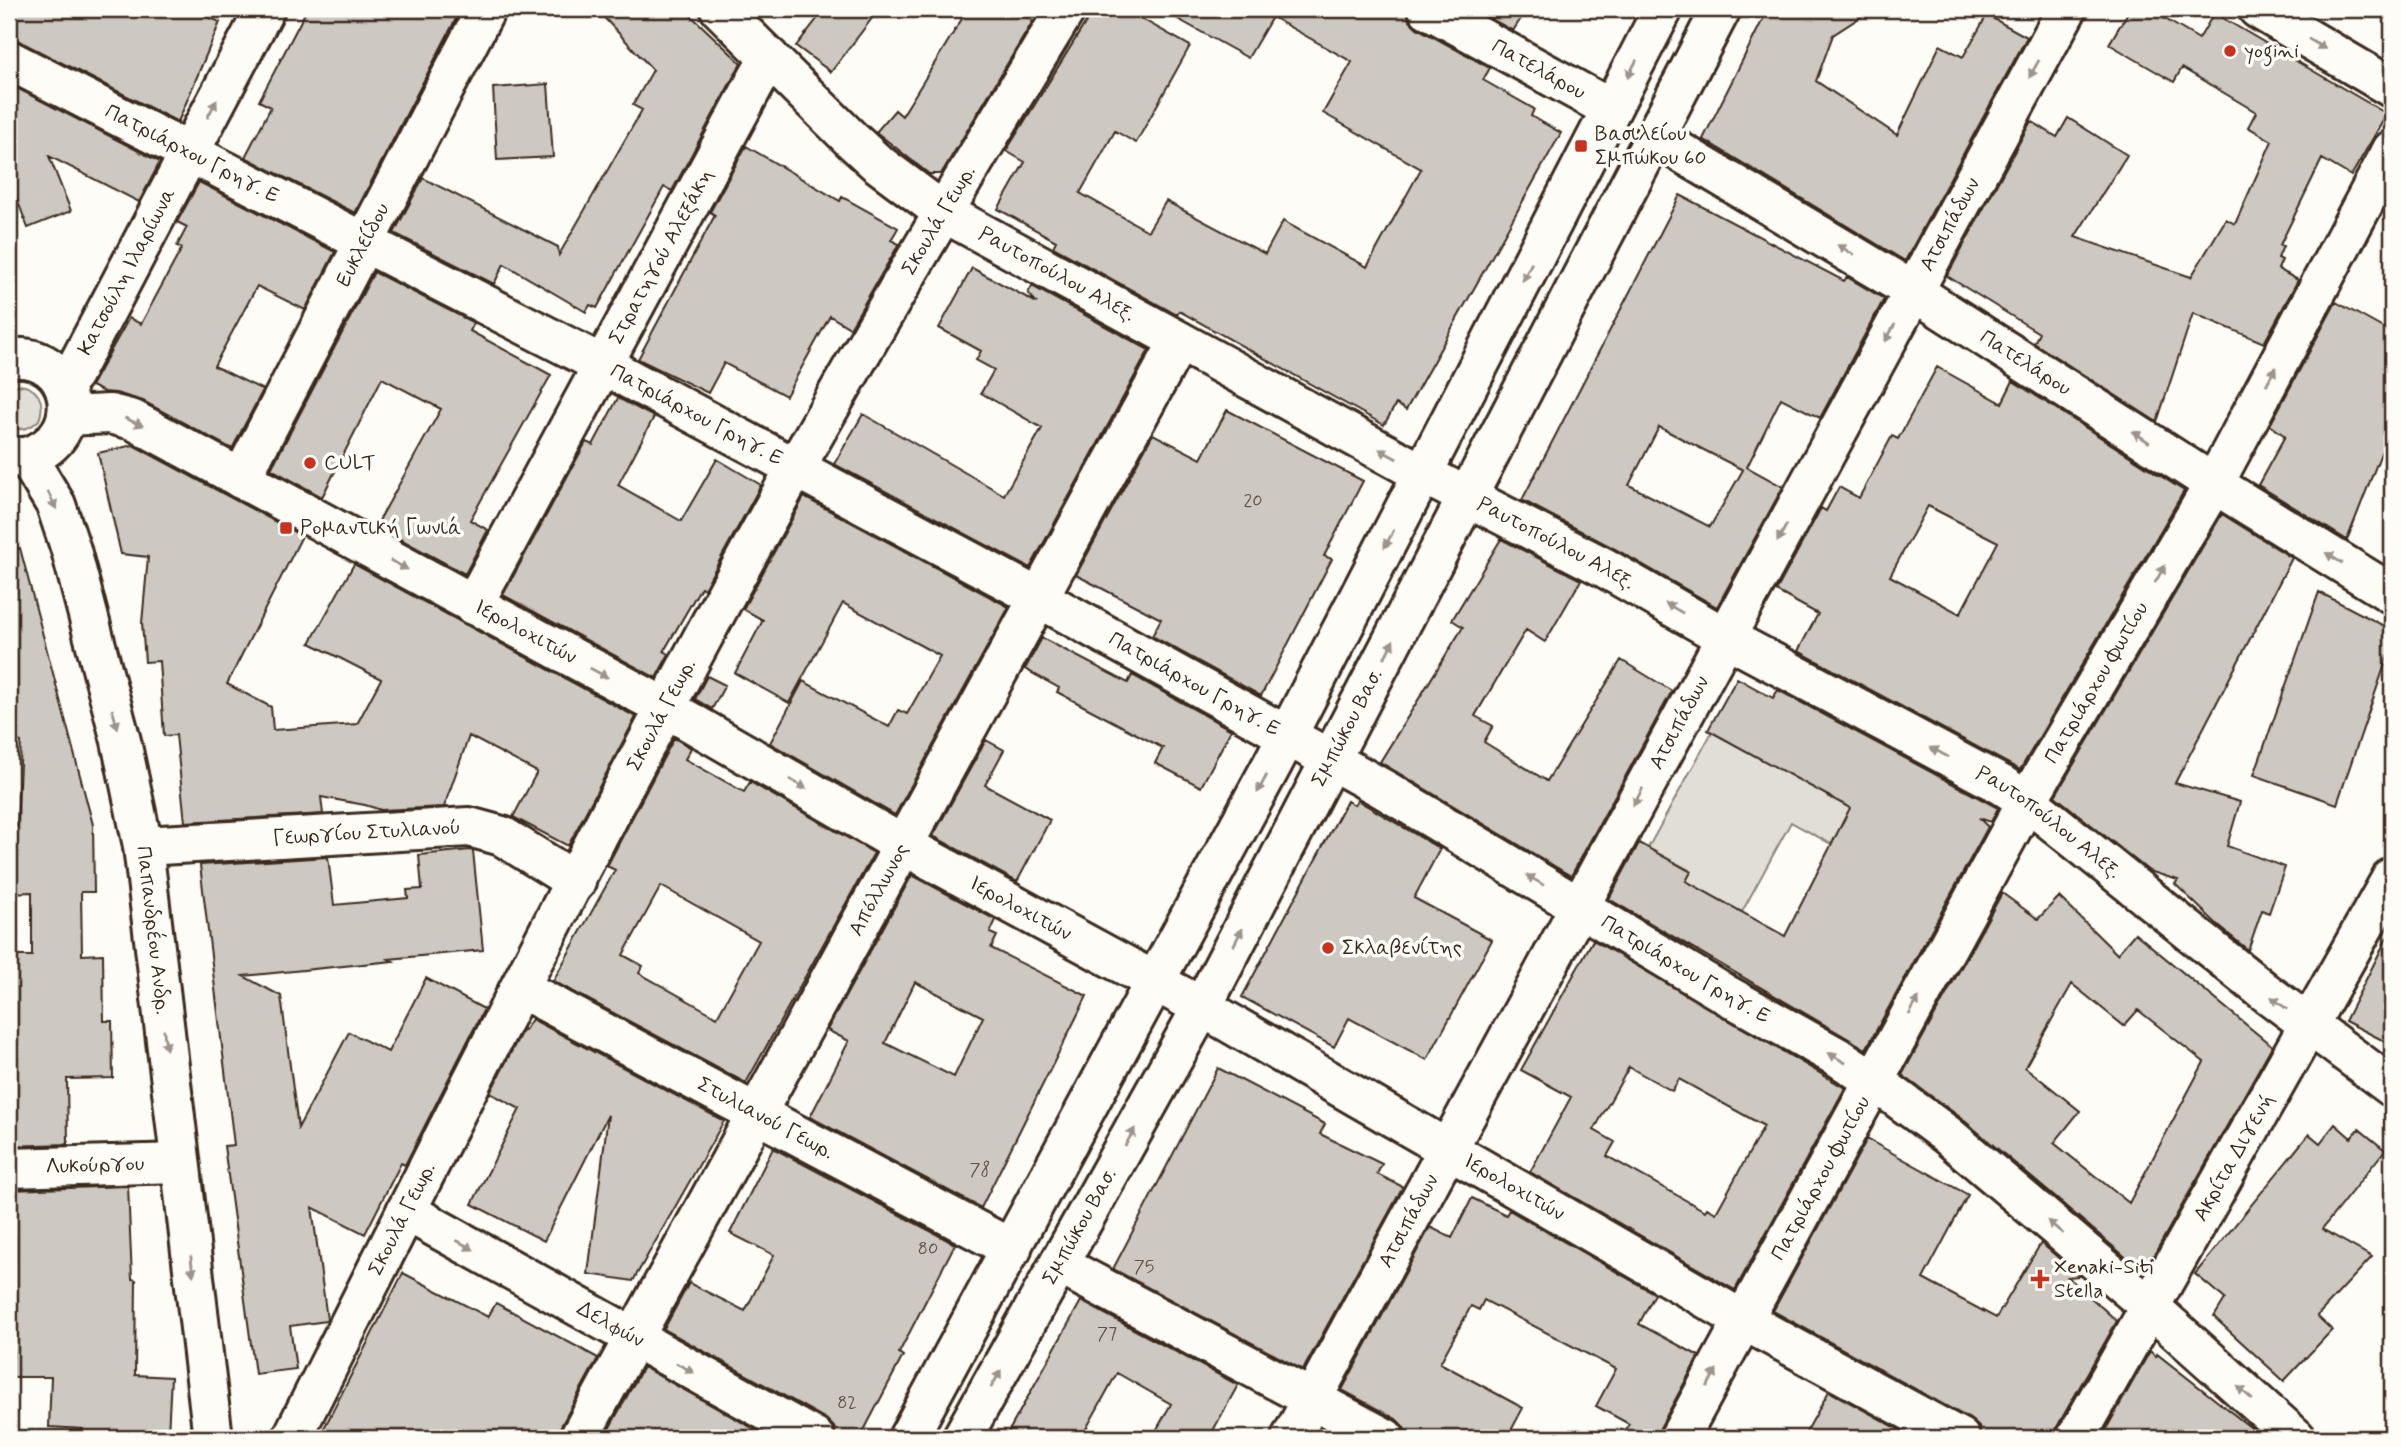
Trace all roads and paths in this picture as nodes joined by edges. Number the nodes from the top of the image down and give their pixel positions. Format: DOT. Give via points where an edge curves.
graph roads {
  1 [pos="264,9"];
  2 [pos="486,9"];
  3 [pos="720,9"];
  4 [pos="1066,9"];
  5 [pos="1428,9"];
  6 [pos="1663,9"];
  7 [pos="1721,9"];
  8 [pos="2067,9"];
  9 [pos="2258,9"];
  10 [pos="769,57"];
  11 [pos="9,60"];
  12 [pos="2392,88"];
  13 [pos="1611,109"];
  14 [pos="1655,137"];
  15 [pos="2392,150"];
  16 [pos="190,152"];
  17 [pos="943,212"];
  18 [pos="363,241"];
  19 [pos="1913,291"];
  20 [pos="1179,341"];
  21 [pos="9,356"];
  22 [pos="603,365"];
  23 [pos="65,400"];
  24 [pos="18,457"];
  25 [pos="796,467"];
  26 [pos="1423,474"];
  27 [pos="241,479"];
  28 [pos="2214,484"];
  29 [pos="1467,497"];
  30 [pos="2392,594"];
  31 [pos="1039,598"];
  32 [pos="473,605"];
  33 [pos="1725,637"];
  34 [pos="666,708"];
  35 [pos="1287,734"];
  36 [pos="1331,759"];
  37 [pos="2027,801"];
  38 [pos="903,845"];
  39 [pos="143,846"];
  40 [pos="2392,877"];
  41 [pos="576,882"];
  42 [pos="1579,907"];
  43 [pos="1156,981"];
  44 [pos="520,988"];
  45 [pos="1202,1007"];
  46 [pos="2310,1027"];
  47 [pos="1873,1080"];
  48 [pos="2392,1087"];
  49 [pos="757,1114"];
  50 [pos="1448,1149"];
  51 [pos="180,1163"];
  52 [pos="9,1168"];
  53 [pos="406,1211"];
  54 [pos="1012,1249"];
  55 [pos="1060,1265"];
  56 [pos="2150,1307"];
  57 [pos="1743,1320"];
  58 [pos="633,1339"];
  59 [pos="1312,1399"];
  60 [pos="212,1438"];
  61 [pos="292,1438"];
  62 [pos="579,1438"];
  63 [pos="815,1438"];
  64 [pos="908,1438"];
  65 [pos="962,1438"];
  66 [pos="1291,1438"];
  67 [pos="1385,1438"];
  68 [pos="1679,1438"];
  69 [pos="1961,1438"];
  70 [pos="2076,1438"];
  71 [pos="2295,1438"];
  16 -- 1 [label="street, Κατσούλη Ιλαρίωνα, one-way"];
  2 -- 18 [label="street, Ευκλείδου"];
  3 -- 10 [label="street, Ραυτοπούλου Αλεξ."];
  4 -- 17 [label="street, Σκουλά Γεωρ."];
  5 -- 13 [label="street, Πατελάρου"];
  6 -- 13 [label="street, one-way"];
  7 -- 14 [label="street, Σμπώκου Βασ."];
  8 -- 19 [label="street, Ατσιπάδων, one-way"];
  9 -- 12 [label="street, one-way"];
  10 -- 17 [label="street, Ραυτοπούλου Αλεξ." via="860,148"];
  10 -- 22 [label="street, Στρατηγού Αλεξάκη"];
  11 -- 16 [label="street, Πατριάρχου Γρηγ. Ε"];
  13 -- 26 [label="street, one-way"];
  19 -- 14 [label="street, Πατελάρου, one-way"];
  14 -- 29 [label="street, Σμπώκου Βασ."];
  28 -- 15 [label="street, Πατριάρχου Φωτίου, one-way"];
  16 -- 18 [label="street, Πατριάρχου Γρηγ. Ε"];
  16 -- 23 [label="street, Κατσούλη Ιλαρίωνα" via="73,374"];
  17 -- 20 [label="street, Ραυτοπούλου Αλεξ."];
  17 -- 25 [label="street, Σκουλά Γεωρ."];
  18 -- 22 [label="street, Πατριάρχου Γρηγ. Ε"];
  18 -- 27 [label="street, Ευκλείδου"];
  28 -- 19 [label="street, Πατελάρου, one-way"];
  19 -- 33 [label="street, Ατσιπάδων, one-way"];
  26 -- 20 [label="street, Ραυτοπούλου Αλεξ., one-way"];
  20 -- 31 [label="street, Απόλλωνος"];
  21 -- 23 [label="street" via="37,360 52,370"];
  22 -- 25 [label="street, Πατριάρχου Γρηγ. Ε"];
  22 -- 32 [label="street, Στρατηγού Αλεξάκη"];
  23 -- 24 [label="street, Κατσούλη Ιλαρίωνα" via="62,432 51,446"];
  23 -- 27 [label="street, Ιερολοχιτών, one-way" via="133,420"];
  24 -- 39 [label="street, Παπανδρέου Ανδρ., one-way" via="56,505 71,550"];
  25 -- 31 [label="street, Πατριάρχου Γρηγ. Ε"];
  25 -- 34 [label="street, Σκουλά Γεωρ."];
  26 -- 29 [label="street, Ραυτοπούλου Αλεξ."];
  26 -- 35 [label="street, one-way"];
  27 -- 32 [label="street, Ιερολοχιτών, one-way"];
  30 -- 28 [label="street, Πατελάρου, one-way"];
  37 -- 28 [label="street, Πατριάρχου Φωτίου, one-way"];
  33 -- 29 [label="street, Ραυτοπούλου Αλεξ., one-way"];
  36 -- 29 [label="street, Σμπώκου Βασ., one-way"];
  31 -- 35 [label="street, Πατριάρχου Γρηγ. Ε"];
  31 -- 38 [label="street, Απόλλωνος"];
  32 -- 34 [label="street, Ιερολοχιτών, one-way"];
  37 -- 33 [label="street, Ραυτοπούλου Αλεξ., one-way"];
  33 -- 42 [label="street, Ατσιπάδων, one-way"];
  34 -- 38 [label="street, Ιερολοχιτών, one-way"];
  34 -- 41 [label="street, Σκουλά Γεωρ."];
  35 -- 36 [label="street, Πατριάρχου Γρηγ. Ε"];
  35 -- 43 [label="street, one-way"];
  42 -- 36 [label="street, Πατριάρχου Γρηγ. Ε, one-way"];
  45 -- 36 [label="street, Σμπώκου Βασ., one-way"];
  46 -- 37 [label="street, Ραυτοπούλου Αλεξ., one-way"];
  47 -- 37 [label="street, Πατριάρχου Φωτίου, one-way"];
  38 -- 43 [label="street, Ιερολοχιτών"];
  38 -- 49 [label="street, Απόλλωνος"];
  39 -- 41 [label="street, Γεωργίου Στυλιανού" via="468,828 502,836"];
  39 -- 51 [label="street, Παπανδρέου Ανδρ., one-way"];
  40 -- 46 [label="street, Ακρίτα Διγενή"];
  41 -- 44 [label="street, Σκουλά Γεωρ."];
  47 -- 42 [label="street, Πατριάρχου Γρηγ. Ε, one-way"];
  42 -- 50 [label="street, Ατσιπάδων"];
  43 -- 45 [label="street, Ιερολοχιτών"];
  43 -- 54 [label="street"];
  44 -- 49 [label="street, Στυλιανού Γεωρ."];
  44 -- 53 [label="street, Σκουλά Γεωρ."];
  45 -- 50 [label="street, Ιερολοχιτών"];
  55 -- 45 [label="street, Σμπώκου Βασ., one-way"];
  46 -- 48 [label="street, Ραυτοπούλου Αλεξ."];
  46 -- 56 [label="street, Ακρίτα Διγενή"];
  56 -- 47 [label="street, Πατριάρχου Γρηγ. Ε, one-way" via="1930,1122"];
  47 -- 57 [label="street, Πατριάρχου Φωτίου"];
  49 -- 54 [label="street, Στυλιανού Γεωρ."];
  49 -- 58 [label="street, Απόλλωνος"];
  50 -- 57 [label="street, Ιερολοχιτών"];
  50 -- 59 [label="street, Ατσιπάδων"];
  51 -- 52 [label="street, Λυκούργου"];
  51 -- 60 [label="street, Παπανδρέου Ανδρ., one-way"];
  53 -- 58 [label="street, Δελφών, one-way"];
  53 -- 61 [label="street, Σκουλά Γεωρ."];
  54 -- 64 [label="street"];
  55 -- 59 [label="street"];
  65 -- 55 [label="street, Σμπώκου Βασ., one-way"];
  56 -- 70 [label="street, Ακρίτα Διγενή"];
  71 -- 56 [label="street, Πατριάρχου Γρηγ. Ε, one-way"];
  68 -- 57 [label="street, Πατριάρχου Φωτίου, one-way"];
  57 -- 69 [label="street, Ιερολοχιτών"];
  58 -- 62 [label="street, Απόλλωνος"];
  58 -- 63 [label="street, Δελφών, one-way"];
  59 -- 66 [label="street, Ατσιπάδων"];
  59 -- 67 [label="street"];
}
